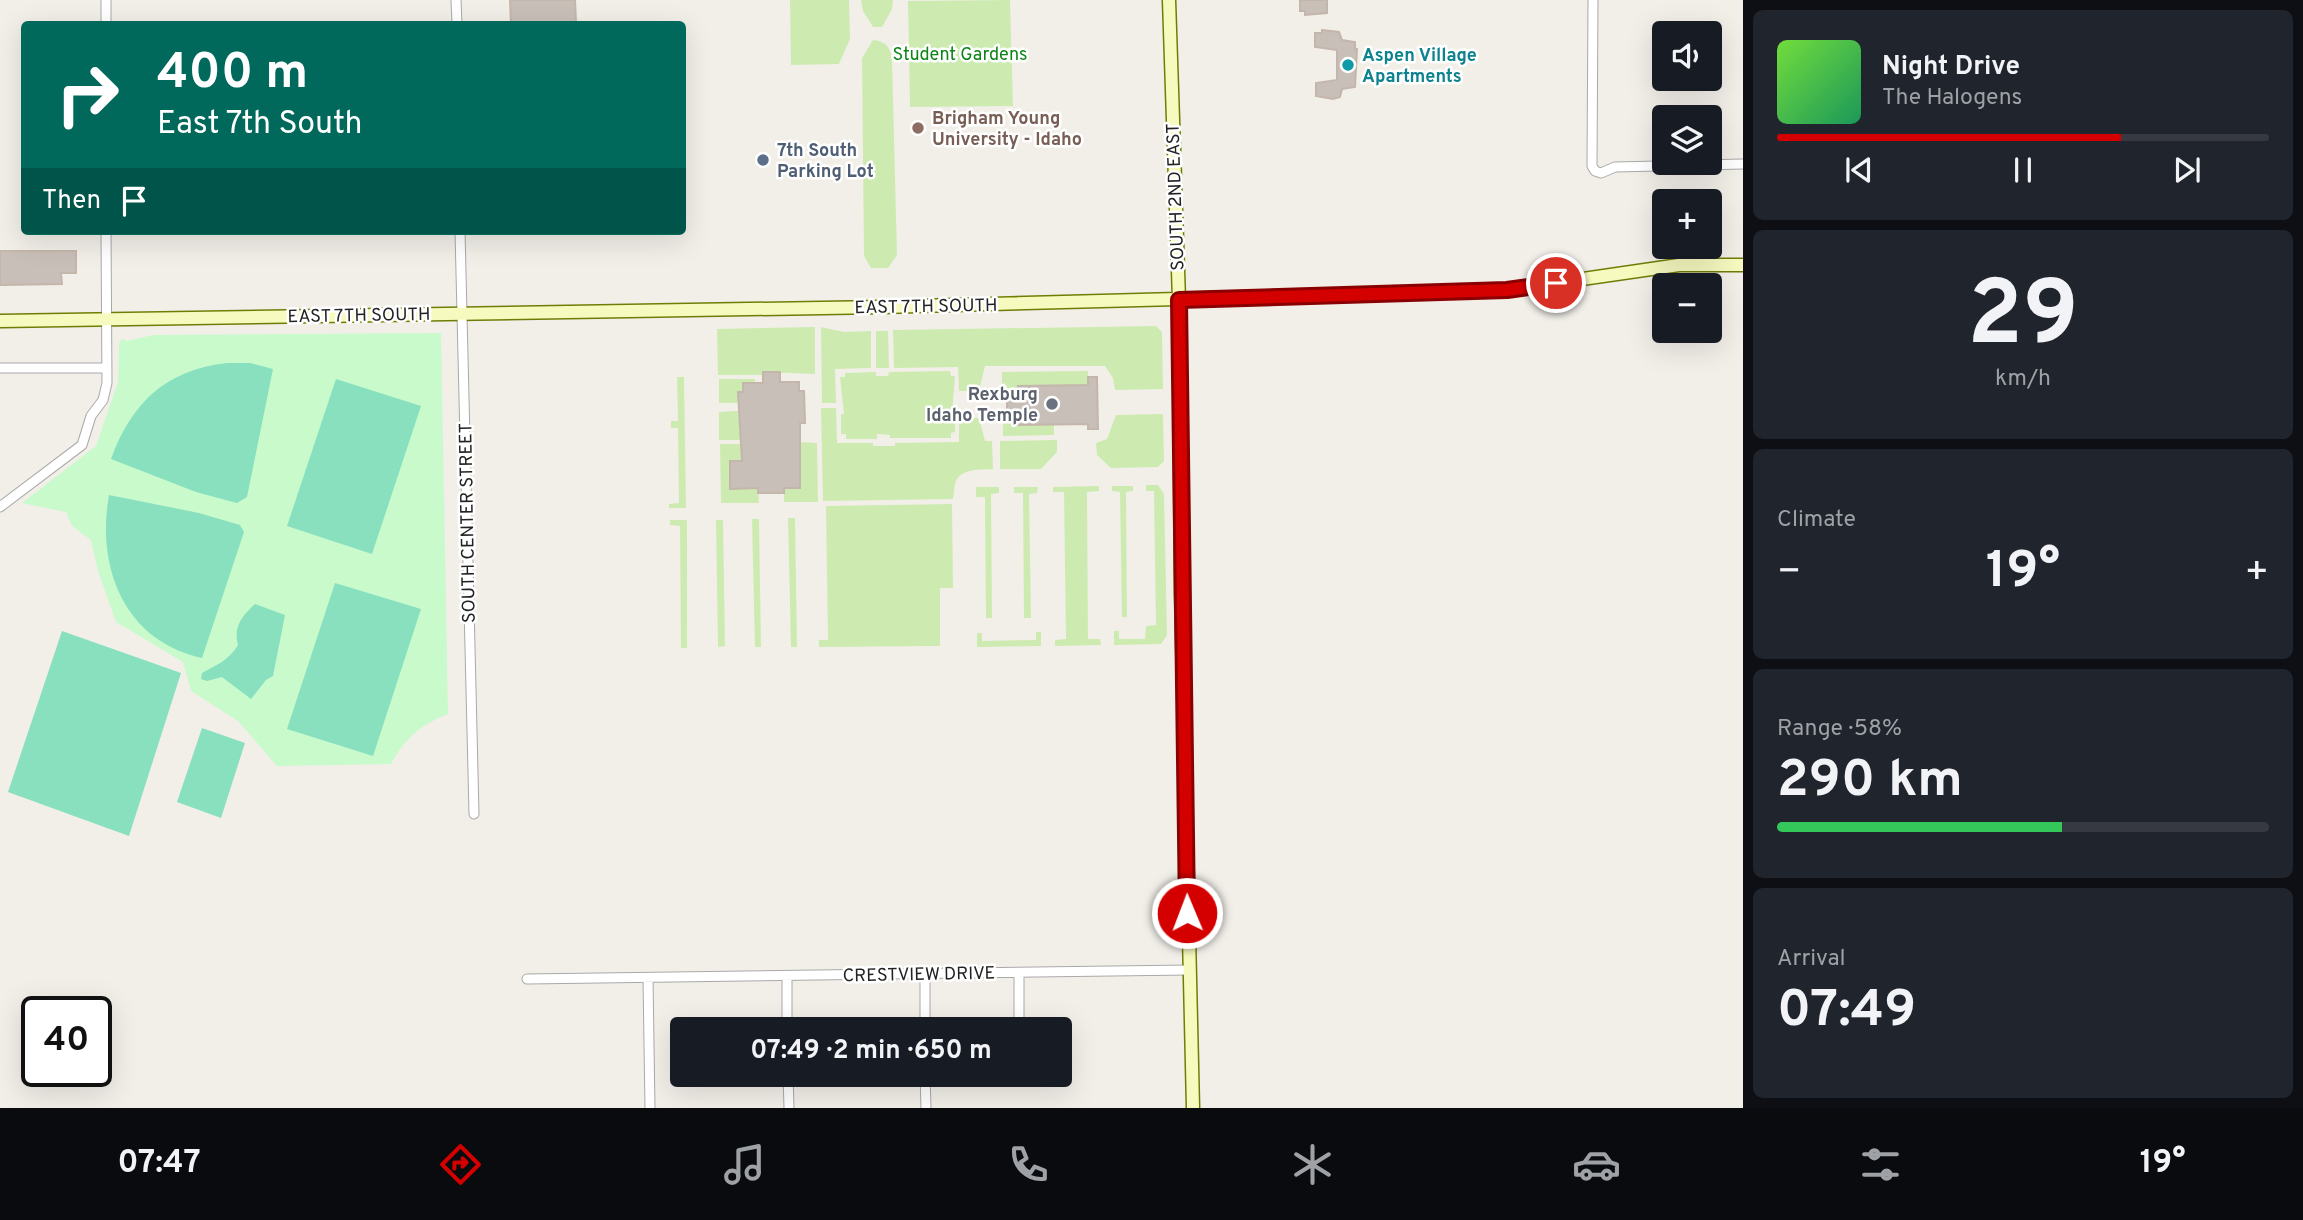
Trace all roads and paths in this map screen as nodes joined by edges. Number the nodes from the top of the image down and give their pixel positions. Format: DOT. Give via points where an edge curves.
graph roads {
  1 [pos="106,0"];
  2 [pos="456,0"];
  3 [pos="1169,0"];
  4 [pos="1593,0"];
  5 [pos="106,21"];
  6 [pos="457,21"];
  7 [pos="1743,164"];
  8 [pos="106,235"];
  9 [pos="460,235"];
  10 [pos="1743,265"];
  11 [pos="1179,300"];
  12 [pos="461,312"];
  13 [pos="107,320"];
  14 [pos="0,321"];
  15 [pos="0,368"];
  16 [pos="107,368"];
  17 [pos="0,507"];
  18 [pos="474,814"];
  19 [pos="1189,970"];
  20 [pos="1019,973"];
  21 [pos="925,974"];
  22 [pos="787,976"];
  23 [pos="648,978"];
  24 [pos="527,979"];
  25 [pos="787,1017"];
  26 [pos="925,1017"];
  27 [pos="1019,1017"];
  28 [pos="788,1087"];
  29 [pos="925,1087"];
  30 [pos="650,1108"];
  31 [pos="789,1108"];
  32 [pos="926,1108"];
  33 [pos="1193,1108"];
  1 -- 5 [label="street"];
  2 -- 6 [label="street"];
  3 -- 11 [label="main road, SOUTH 2ND EAST"];
  4 -- 7 [label="street" via="1592,166 1598,172 1615,167"];
  8 -- 13 [label="street"];
  9 -- 12 [label="street, SOUTH CENTER STREET"];
  10 -- 11 [label="main road, EAST 7TH SOUTH" via="1679,265 1507,290"];
  11 -- 12 [label="main road, EAST 7TH SOUTH"];
  11 -- 19 [label="main road, SOUTH 2ND EAST"];
  12 -- 13 [label="main road, EAST 7TH SOUTH"];
  12 -- 18 [label="street, SOUTH CENTER STREET"];
  13 -- 14 [label="main road, EAST 7TH SOUTH"];
  13 -- 16 [label="street"];
  15 -- 16 [label="street"];
  16 -- 17 [label="street" via="103,400 91,416 82,445"];
  19 -- 20 [label="street, CRESTVIEW DRIVE"];
  19 -- 33 [label="main road, SOUTH 2ND EAST"];
  20 -- 21 [label="street, CRESTVIEW DRIVE"];
  20 -- 27 [label="street"];
  21 -- 22 [label="street, CRESTVIEW DRIVE"];
  21 -- 26 [label="street"];
  22 -- 23 [label="street, CRESTVIEW DRIVE"];
  22 -- 25 [label="street"];
  23 -- 24 [label="street, CRESTVIEW DRIVE"];
  23 -- 30 [label="street"];
  28 -- 31 [label="street"];
  29 -- 32 [label="street"];
}
